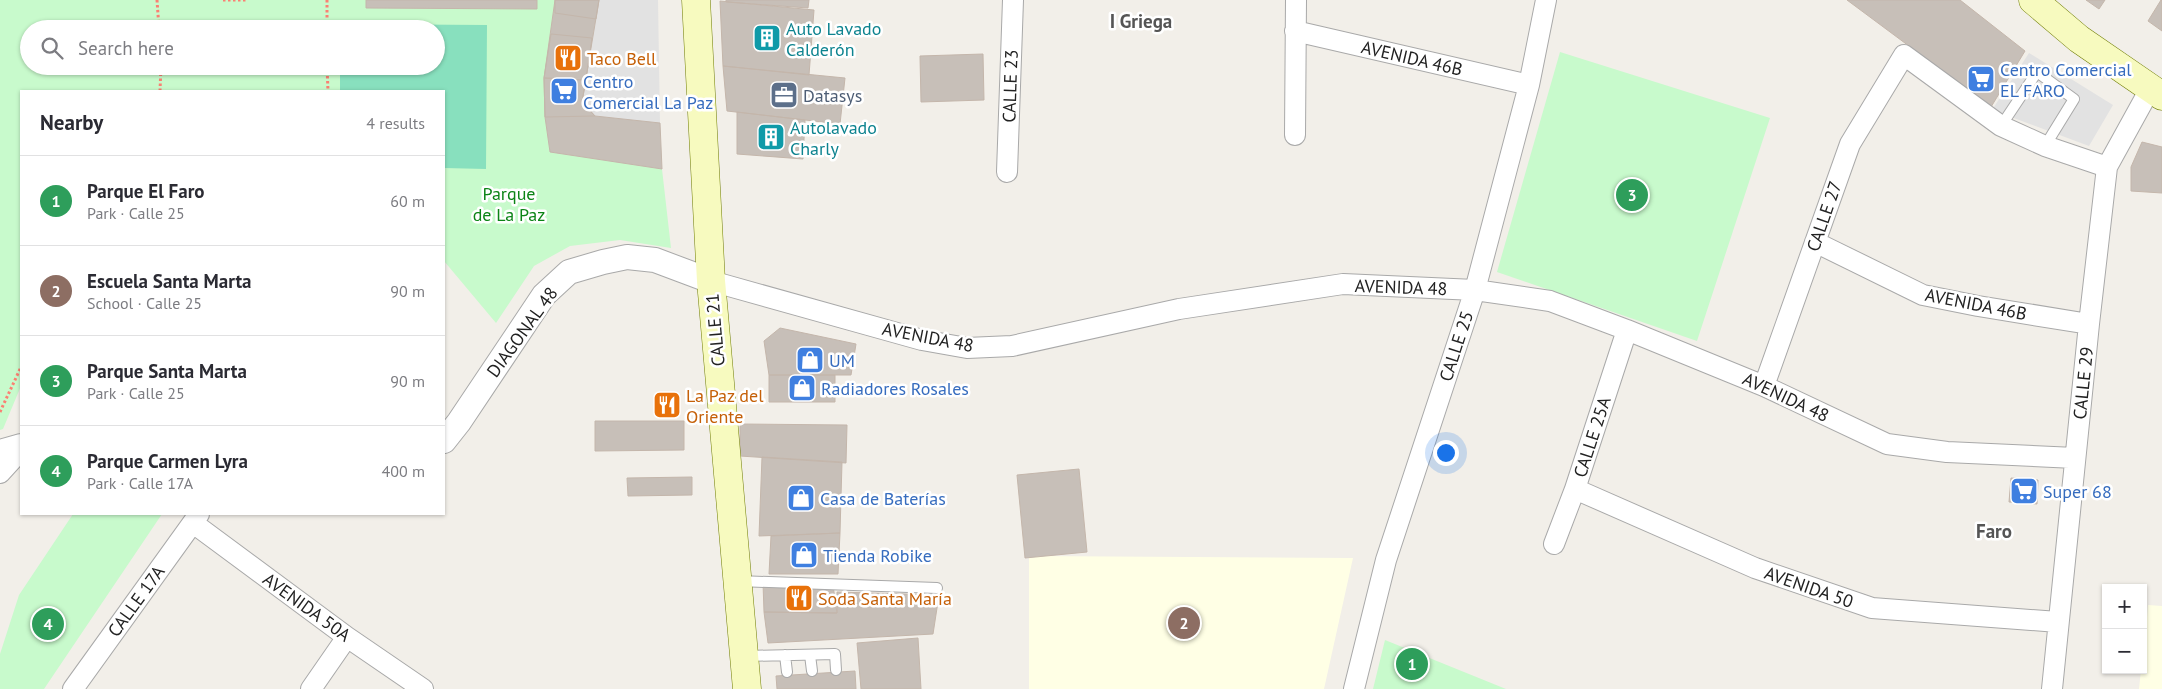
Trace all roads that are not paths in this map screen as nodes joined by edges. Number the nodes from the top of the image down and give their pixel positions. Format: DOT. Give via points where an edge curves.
graph roads {
  1 [pos="696,0"];
  2 [pos="1013,0"];
  3 [pos="1296,0"];
  4 [pos="1546,0"];
  5 [pos="2033,0"];
  6 [pos="1295,31"];
  7 [pos="1529,85"];
  8 [pos="2156,92"];
  9 [pos="2001,126"];
  10 [pos="1295,135"];
  11 [pos="2044,146"];
  12 [pos="2107,167"];
  13 [pos="1007,172"];
  14 [pos="1815,242"];
  15 [pos="711,281"];
  16 [pos="1475,290"];
  17 [pos="2089,324"];
  18 [pos="1626,330"];
  19 [pos="1764,386"];
  20 [pos="445,440"];
  21 [pos="20,446"];
  22 [pos="20,451"];
  23 [pos="0,452"];
  24 [pos="2075,458"];
  25 [pos="0,473"];
  26 [pos="1575,489"];
  27 [pos="196,518"];
  28 [pos="1554,544"];
  29 [pos="737,580"];
  30 [pos="937,588"];
  31 [pos="2058,622"];
  32 [pos="347,637"];
  33 [pos="785,655"];
  34 [pos="810,655"];
  35 [pos="744,656"];
  36 [pos="836,670"];
  37 [pos="812,671"];
  38 [pos="787,672"];
  39 [pos="73,689"];
  40 [pos="311,689"];
  41 [pos="423,689"];
  42 [pos="747,689"];
  43 [pos="1354,689"];
  44 [pos="2052,689"];
  1 -- 15 [label="main road, CALLE 21"];
  2 -- 13 [label="street, CALLE 23"];
  3 -- 6 [label="street"];
  4 -- 7 [label="street, CALLE 25"];
  5 -- 8 [label="main road" via="2079,39"];
  6 -- 7 [label="street, AVENIDA 46B"];
  6 -- 10 [label="street"];
  7 -- 16 [label="street, CALLE 25"];
  8 -- 12 [label="street, CALLE 29"];
  9 -- 11 [label="street"];
  9 -- 11 [label="lane" via="2037,72 2074,100"];
  9 -- 14 [label="street, CALLE 27" via="1904,55 1850,144"];
  11 -- 12 [label="street"];
  12 -- 17 [label="street, CALLE 29"];
  14 -- 17 [label="street, AVENIDA 46B" via="1922,295"];
  14 -- 19 [label="street, CALLE 27"];
  15 -- 16 [label="street, AVENIDA 48" via="922,340 967,348 1012,346 1179,308 1342,284"];
  15 -- 20 [label="street, DIAGONAL 48" via="655,260 627,257 569,272 544,295"];
  15 -- 29 [label="main road, CALLE 21"];
  16 -- 18 [label="street, AVENIDA 48" via="1550,302"];
  16 -- 43 [label="street, CALLE 25" via="1386,560"];
  17 -- 24 [label="street, CALLE 29"];
  18 -- 19 [label="street, AVENIDA 48"];
  18 -- 26 [label="street, CALLE 25A"];
  19 -- 24 [label="street, AVENIDA 48" via="1887,444 1946,452"];
  21 -- 23 [label="street"];
  22 -- 25 [label="street"];
  24 -- 31 [label="street, CALLE 29"];
  26 -- 28 [label="street, CALLE 25A"];
  26 -- 31 [label="street, AVENIDA 50" via="1755,568 1872,608"];
  27 -- 32 [label="street, AVENIDA 50A"];
  27 -- 39 [label="street, CALLE 17A"];
  29 -- 30 [label="lane"];
  29 -- 35 [label="main road, CALLE 21"];
  31 -- 44 [label="street, CALLE 29"];
  32 -- 40 [label="street"];
  32 -- 41 [label="street, AVENIDA 50A"];
  33 -- 34 [label="lane"];
  33 -- 35 [label="lane"];
  33 -- 38 [label="lane"];
  34 -- 36 [label="lane" via="835,654"];
  34 -- 37 [label="lane"];
  35 -- 42 [label="main road, CALLE 21"];
}
